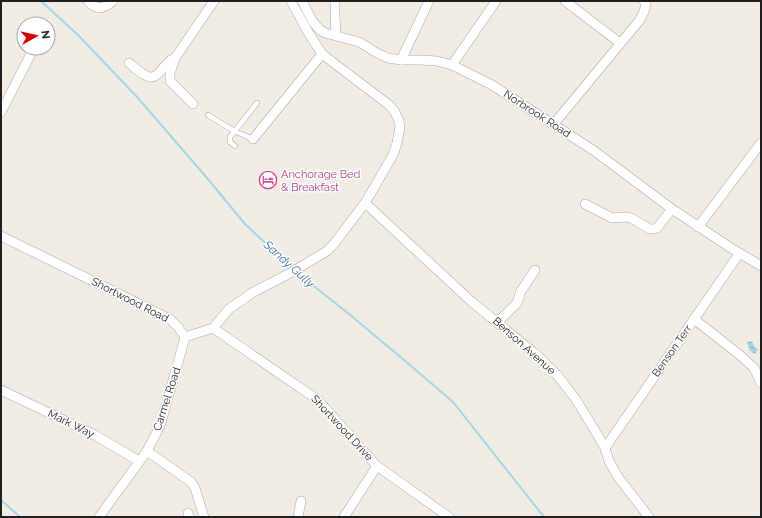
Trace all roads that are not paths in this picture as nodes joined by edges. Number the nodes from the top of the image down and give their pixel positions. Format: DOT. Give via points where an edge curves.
graph roads {
  1 [pos="88,1"];
  2 [pos="113,1"];
  3 [pos="214,1"];
  4 [pos="291,1"];
  5 [pos="302,1"];
  6 [pos="335,1"];
  7 [pos="429,1"];
  8 [pos="496,1"];
  9 [pos="565,1"];
  10 [pos="644,1"];
  11 [pos="336,36"];
  12 [pos="620,43"];
  13 [pos="322,54"];
  14 [pos="30,56"];
  15 [pos="175,58"];
  16 [pos="401,60"];
  17 [pos="129,63"];
  18 [pos="452,64"];
  19 [pos="257,103"];
  20 [pos="193,104"];
  21 [pos="1,112"];
  22 [pos="208,115"];
  23 [pos="553,125"];
  24 [pos="234,131"];
  25 [pos="253,139"];
  26 [pos="761,143"];
  27 [pos="236,146"];
  28 [pos="365,203"];
  29 [pos="585,204"];
  30 [pos="672,209"];
  31 [pos="698,226"];
  32 [pos="1,236"];
  33 [pos="739,254"];
  34 [pos="761,266"];
  35 [pos="535,270"];
  36 [pos="694,319"];
  37 [pos="497,323"];
  38 [pos="213,328"];
  39 [pos="184,337"];
  40 [pos="761,383"];
  41 [pos="1,390"];
  42 [pos="605,448"];
  43 [pos="147,451"];
  44 [pos="139,462"];
  45 [pos="377,466"];
  46 [pos="301,501"];
  47 [pos="447,516"];
  48 [pos="99,517"];
  49 [pos="204,517"];
  50 [pos="298,517"];
  51 [pos="344,517"];
  52 [pos="649,517"];
  1 -- 2 [label="street" via="97,8 102,8"];
  3 -- 15 [label="street"];
  4 -- 13 [label="street"];
  5 -- 11 [label="street, Norbrook Road" via="319,29"];
  6 -- 11 [label="street"];
  7 -- 16 [label="street"];
  8 -- 18 [label="street"];
  9 -- 12 [label="street"];
  10 -- 12 [label="street" via="644,12"];
  11 -- 16 [label="street, Norbrook Road" via="359,42 388,58"];
  12 -- 23 [label="street"];
  13 -- 25 [label="street"];
  13 -- 28 [label="street" via="389,105 399,121 398,138 393,154"];
  14 -- 21 [label="street"];
  15 -- 17 [label="street" via="150,78"];
  15 -- 20 [label="street" via="170,81"];
  16 -- 18 [label="street, Norbrook Road"];
  18 -- 23 [label="street, Norbrook Road" via="492,85"];
  19 -- 24 [label="lane"];
  22 -- 24 [label="lane"];
  23 -- 30 [label="street, Norbrook Road" via="593,150"];
  24 -- 25 [label="lane"];
  24 -- 27 [label="lane" via="230,142"];
  26 -- 31 [label="street"];
  28 -- 37 [label="street, Benson Avenue"];
  28 -- 38 [label="street" via="327,251 252,293 229,309"];
  29 -- 30 [label="street" via="612,218 631,218 650,229 657,228"];
  30 -- 31 [label="street, Norbrook Road"];
  31 -- 33 [label="street, Norbrook Road"];
  32 -- 39 [label="street, Shortwood Road" via="170,319"];
  33 -- 34 [label="street, Norbrook Road"];
  33 -- 36 [label="street, Benson Terr"];
  35 -- 37 [label="street" via="521,291 517,303"];
  36 -- 40 [label="street" via="754,368"];
  36 -- 42 [label="street, Benson Terr"];
  37 -- 42 [label="street, Benson Avenue" via="538,356 557,376 575,398"];
  38 -- 39 [label="street"];
  38 -- 45 [label="street, Shortwood Drive" via="318,400"];
  39 -- 43 [label="street, Carmel Road" via="160,426"];
  41 -- 44 [label="street, Mark Way" via="93,434"];
  42 -- 52 [label="street, Benson Avenue" via="618,477"];
  43 -- 44 [label="street, Carmel Road"];
  43 -- 49 [label="street" via="191,482"];
  44 -- 48 [label="street, Carmel Road"];
  45 -- 47 [label="street, Shortwood Drive"];
  45 -- 51 [label="street"];
  46 -- 50 [label="street"];
}
